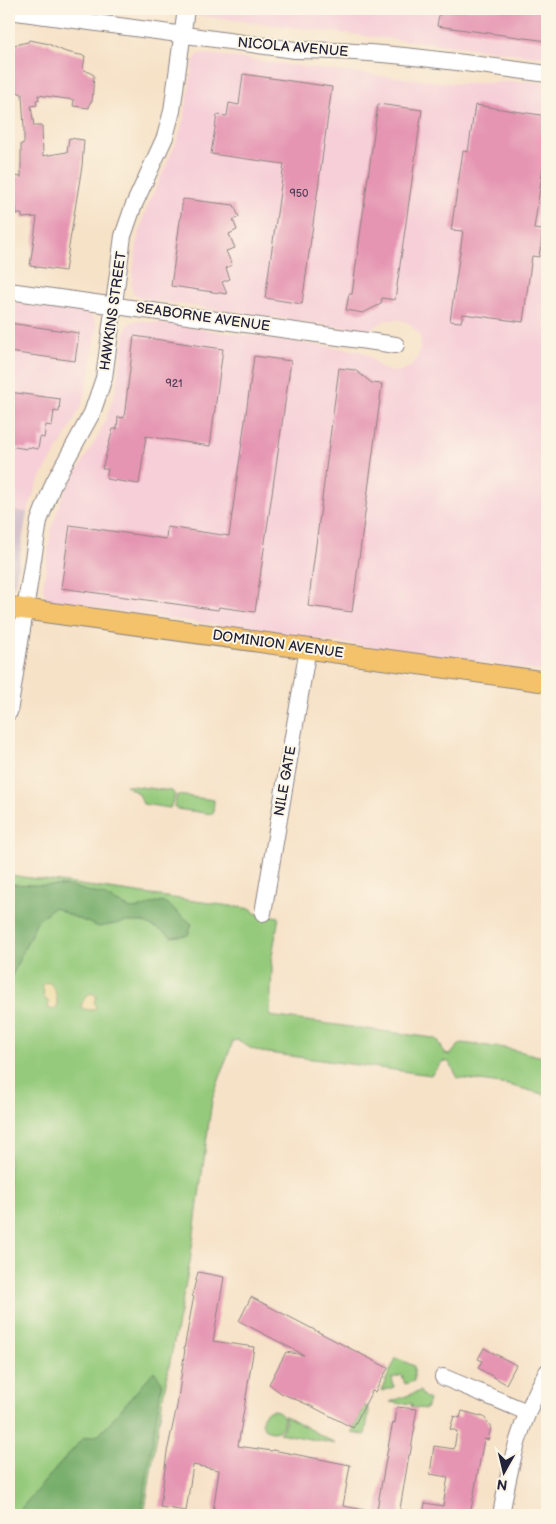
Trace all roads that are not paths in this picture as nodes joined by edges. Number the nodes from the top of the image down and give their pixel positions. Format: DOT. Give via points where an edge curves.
graph roads {
  1 [pos="186,9"];
  2 [pos="9,11"];
  3 [pos="182,35"];
  4 [pos="547,74"];
  5 [pos="9,291"];
  6 [pos="114,305"];
  7 [pos="396,344"];
  8 [pos="17,608"];
  9 [pos="308,648"];
  10 [pos="547,682"];
  11 [pos="9,712"];
  12 [pos="263,913"];
  13 [pos="547,1372"];
  14 [pos="443,1377"];
  15 [pos="527,1412"];
  16 [pos="502,1515"];
  1 -- 3 [label="street, HAWKINS STREET"];
  2 -- 3 [label="street, NICOLA AVENUE"];
  3 -- 4 [label="street, NICOLA AVENUE" via="295,50 466,63"];
  3 -- 6 [label="street, HAWKINS STREET" via="172,111 123,236"];
  5 -- 6 [label="street, SEABORNE AVENUE"];
  6 -- 7 [label="street, SEABORNE AVENUE"];
  6 -- 8 [label="street, HAWKINS STREET" via="104,378 92,414 54,482 42,513"];
  8 -- 9 [label="main road, DOMINION AVENUE"];
  8 -- 11 [label="street, HAWKINS STREET"];
  9 -- 10 [label="main road, DOMINION AVENUE"];
  9 -- 12 [label="street, NILE GATE"];
  13 -- 15 [label="street"];
  14 -- 15 [label="street"];
  15 -- 16 [label="street" via="512,1459"];
}
